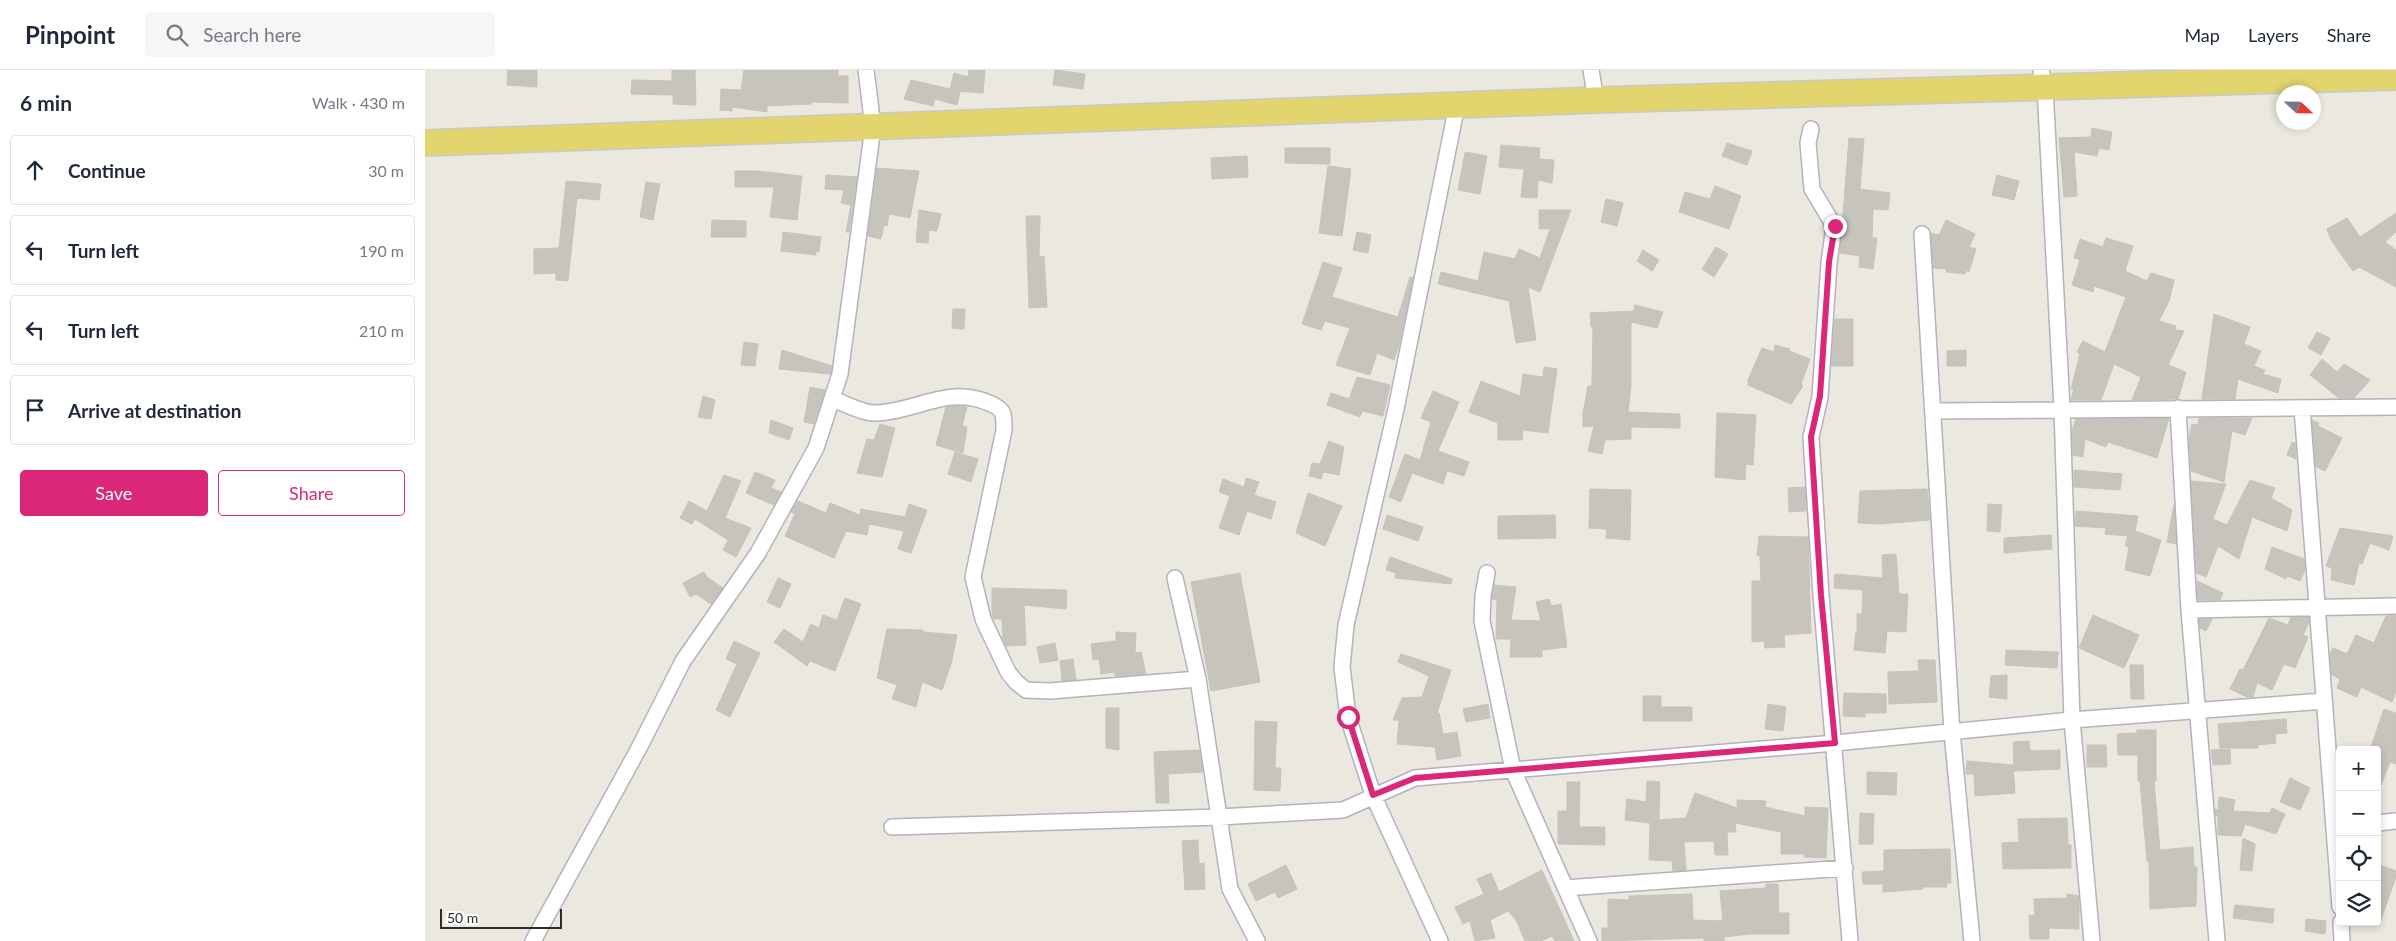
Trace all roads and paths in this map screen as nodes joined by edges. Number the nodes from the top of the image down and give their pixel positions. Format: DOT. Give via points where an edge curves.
graph roads {
  1 [pos="866,70"];
  2 [pos="1591,70"];
  3 [pos="2396,77"];
  4 [pos="2043,79"];
  5 [pos="1596,100"];
  6 [pos="1457,105"];
  7 [pos="873,127"];
  8 [pos="1811,128"];
  9 [pos="425,143"];
  10 [pos="1922,234"];
  11 [pos="832,399"];
  12 [pos="2396,407"];
  13 [pos="2062,408"];
  14 [pos="2178,408"];
  15 [pos="2301,408"];
  16 [pos="1933,411"];
  17 [pos="1487,573"];
  18 [pos="1175,578"];
  19 [pos="2396,606"];
  20 [pos="2317,607"];
  21 [pos="2189,610"];
  22 [pos="1198,679"];
  23 [pos="2324,701"];
  24 [pos="2198,711"];
  25 [pos="2072,720"];
  26 [pos="1952,732"];
  27 [pos="1835,743"];
  28 [pos="1513,770"];
  29 [pos="1373,795"];
  30 [pos="1219,817"];
  31 [pos="2336,817"];
  32 [pos="2396,822"];
  33 [pos="2381,823"];
  34 [pos="892,827"];
  35 [pos="2337,836"];
  36 [pos="1845,868"];
  37 [pos="2339,881"];
  38 [pos="1565,888"];
  39 [pos="2341,926"];
  40 [pos="533,941"];
  41 [pos="1257,941"];
  42 [pos="1440,941"];
  43 [pos="1589,941"];
  44 [pos="1850,941"];
  45 [pos="1972,941"];
  46 [pos="2092,941"];
  47 [pos="2217,941"];
  48 [pos="2342,941"];
  1 -- 7 [label="street"];
  2 -- 5 [label="street"];
  3 -- 4 [label="main road"];
  4 -- 5 [label="main road"];
  4 -- 13 [label="street"];
  5 -- 6 [label="main road"];
  6 -- 7 [label="main road"];
  6 -- 29 [label="street" via="1396,409 1346,625 1342,667 1348,717"];
  7 -- 9 [label="main road"];
  7 -- 11 [label="street" via="841,374"];
  8 -- 27 [label="street" via="1808,143 1812,189 1835,226 1829,262 1820,396 1811,437"];
  10 -- 16 [label="street"];
  11 -- 22 [label="street" via="873,414 954,396 985,401 1003,413 1004,430 973,578 983,619 1005,665 1016,682 1026,690 1050,691"];
  11 -- 40 [label="street" via="816,448 802,474 758,553 683,661"];
  12 -- 15 [label="street"];
  13 -- 14 [label="street"];
  13 -- 16 [label="street"];
  13 -- 25 [label="street"];
  14 -- 15 [label="street"];
  14 -- 21 [label="street"];
  15 -- 20 [label="street"];
  16 -- 26 [label="street"];
  17 -- 28 [label="street" via="1482,621"];
  18 -- 22 [label="street"];
  19 -- 20 [label="street"];
  20 -- 21 [label="street"];
  20 -- 23 [label="street"];
  21 -- 24 [label="street"];
  22 -- 30 [label="street"];
  23 -- 24 [label="street"];
  23 -- 31 [label="street"];
  24 -- 25 [label="street"];
  24 -- 47 [label="street"];
  25 -- 26 [label="street"];
  25 -- 46 [label="street"];
  26 -- 27 [label="street"];
  26 -- 45 [label="street"];
  27 -- 28 [label="street"];
  27 -- 36 [label="street"];
  28 -- 29 [label="street" via="1415,778"];
  28 -- 38 [label="street"];
  29 -- 30 [label="street" via="1343,810"];
  29 -- 42 [label="street"];
  30 -- 34 [label="street"];
  30 -- 41 [label="street" via="1230,889"];
  32 -- 33 [label="street"];
  35 -- 37 [label="street"];
  36 -- 38 [label="street"];
  36 -- 44 [label="street"];
  38 -- 43 [label="street"];
  39 -- 48 [label="street"];
}
